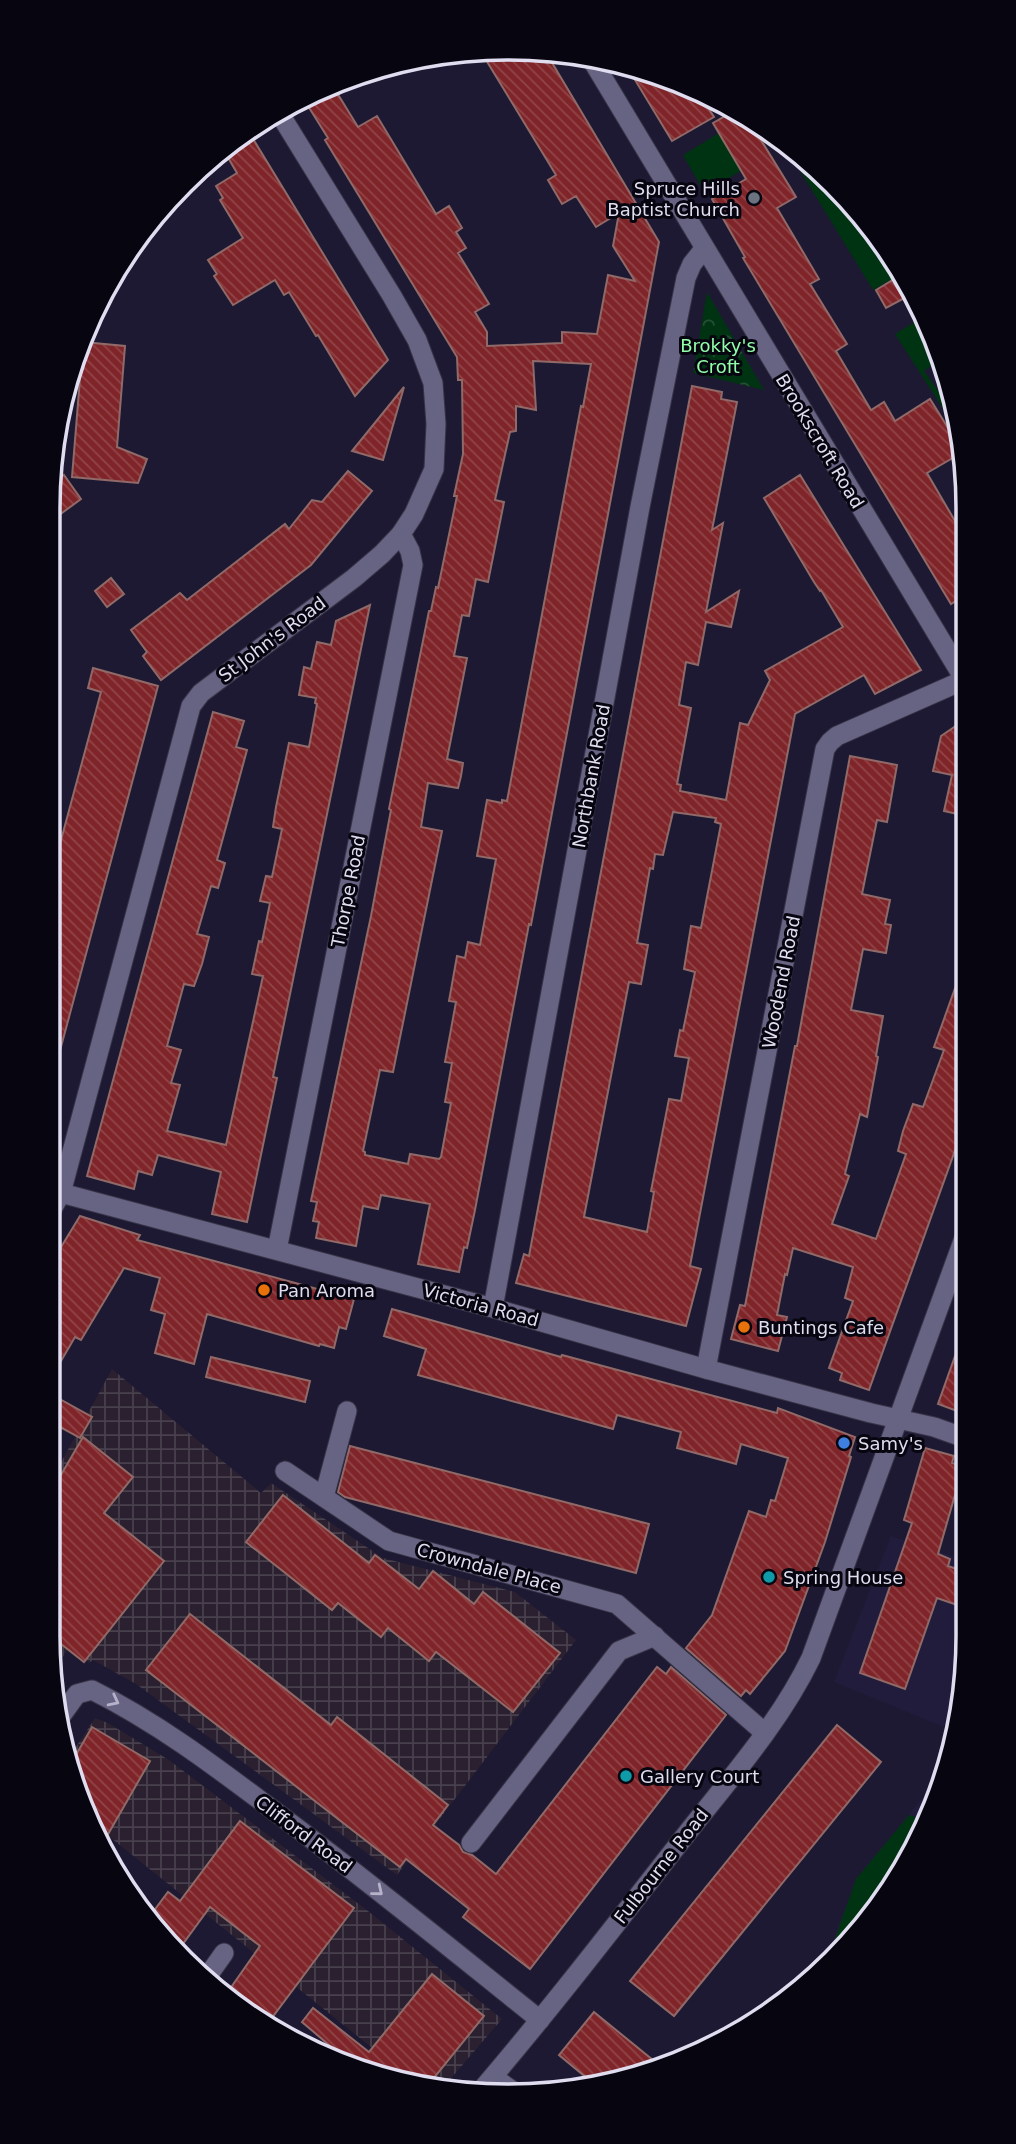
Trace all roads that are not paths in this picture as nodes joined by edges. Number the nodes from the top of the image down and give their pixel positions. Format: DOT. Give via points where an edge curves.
graph roads {
  1 [pos="597,68"];
  2 [pos="284,120"];
  3 [pos="704,249"];
  4 [pos="401,534"];
  5 [pos="956,666"];
  6 [pos="956,685"];
  7 [pos="61,1193"];
  8 [pos="276,1250"];
  9 [pos="956,1261"];
  10 [pos="493,1308"];
  11 [pos="706,1369"];
  12 [pos="347,1411"];
  13 [pos="900,1419"];
  14 [pos="956,1435"];
  15 [pos="285,1471"];
  16 [pos="324,1497"];
  17 [pos="655,1636"];
  18 [pos="66,1709"];
  19 [pos="765,1733"];
  20 [pos="471,1843"];
  21 [pos="224,1953"];
  22 [pos="211,1972"];
  23 [pos="540,2020"];
  24 [pos="493,2077"];
  25 [pos="487,2084"];
  26 [pos="503,2084"];
  1 -- 3 [label="street, Brookscroft Road"];
  2 -- 4 [label="street, St John's Road" via="392,296 417,340 433,383 434,469"];
  3 -- 5 [label="street, Brookscroft Road"];
  3 -- 10 [label="street, Northbank Road" via="686,278"];
  4 -- 7 [label="street, St John's Road" via="354,578 201,692 191,706"];
  4 -- 8 [label="street, Thorpe Road" via="413,565"];
  6 -- 11 [label="street, Woodend Road" via="837,736 825,750"];
  7 -- 8 [label="street, Victoria Road"];
  8 -- 10 [label="street, Victoria Road"];
  9 -- 13 [label="street, Fulbourne Road"];
  10 -- 11 [label="street, Victoria Road"];
  11 -- 13 [label="street, Victoria Road"];
  12 -- 16 [label="street"];
  13 -- 14 [label="street, Victoria Road"];
  13 -- 19 [label="street, Fulbourne Road" via="811,1658"];
  15 -- 16 [label="street, Crowndale Place"];
  16 -- 17 [label="street, Crowndale Place" via="389,1541 617,1604"];
  17 -- 19 [label="street, Crowndale Place"];
  17 -- 20 [label="street" via="619,1651"];
  18 -- 23 [label="street, Clifford Road, one-way" via="76,1694 92,1690 166,1732 319,1843"];
  19 -- 23 [label="street, Fulbourne Road"];
  21 -- 22 [label="street"];
  23 -- 24 [label="street, Fulbourne Road"];
  24 -- 25 [label="street, Fulbourne Road"];
  24 -- 26 [label="street"];
}
